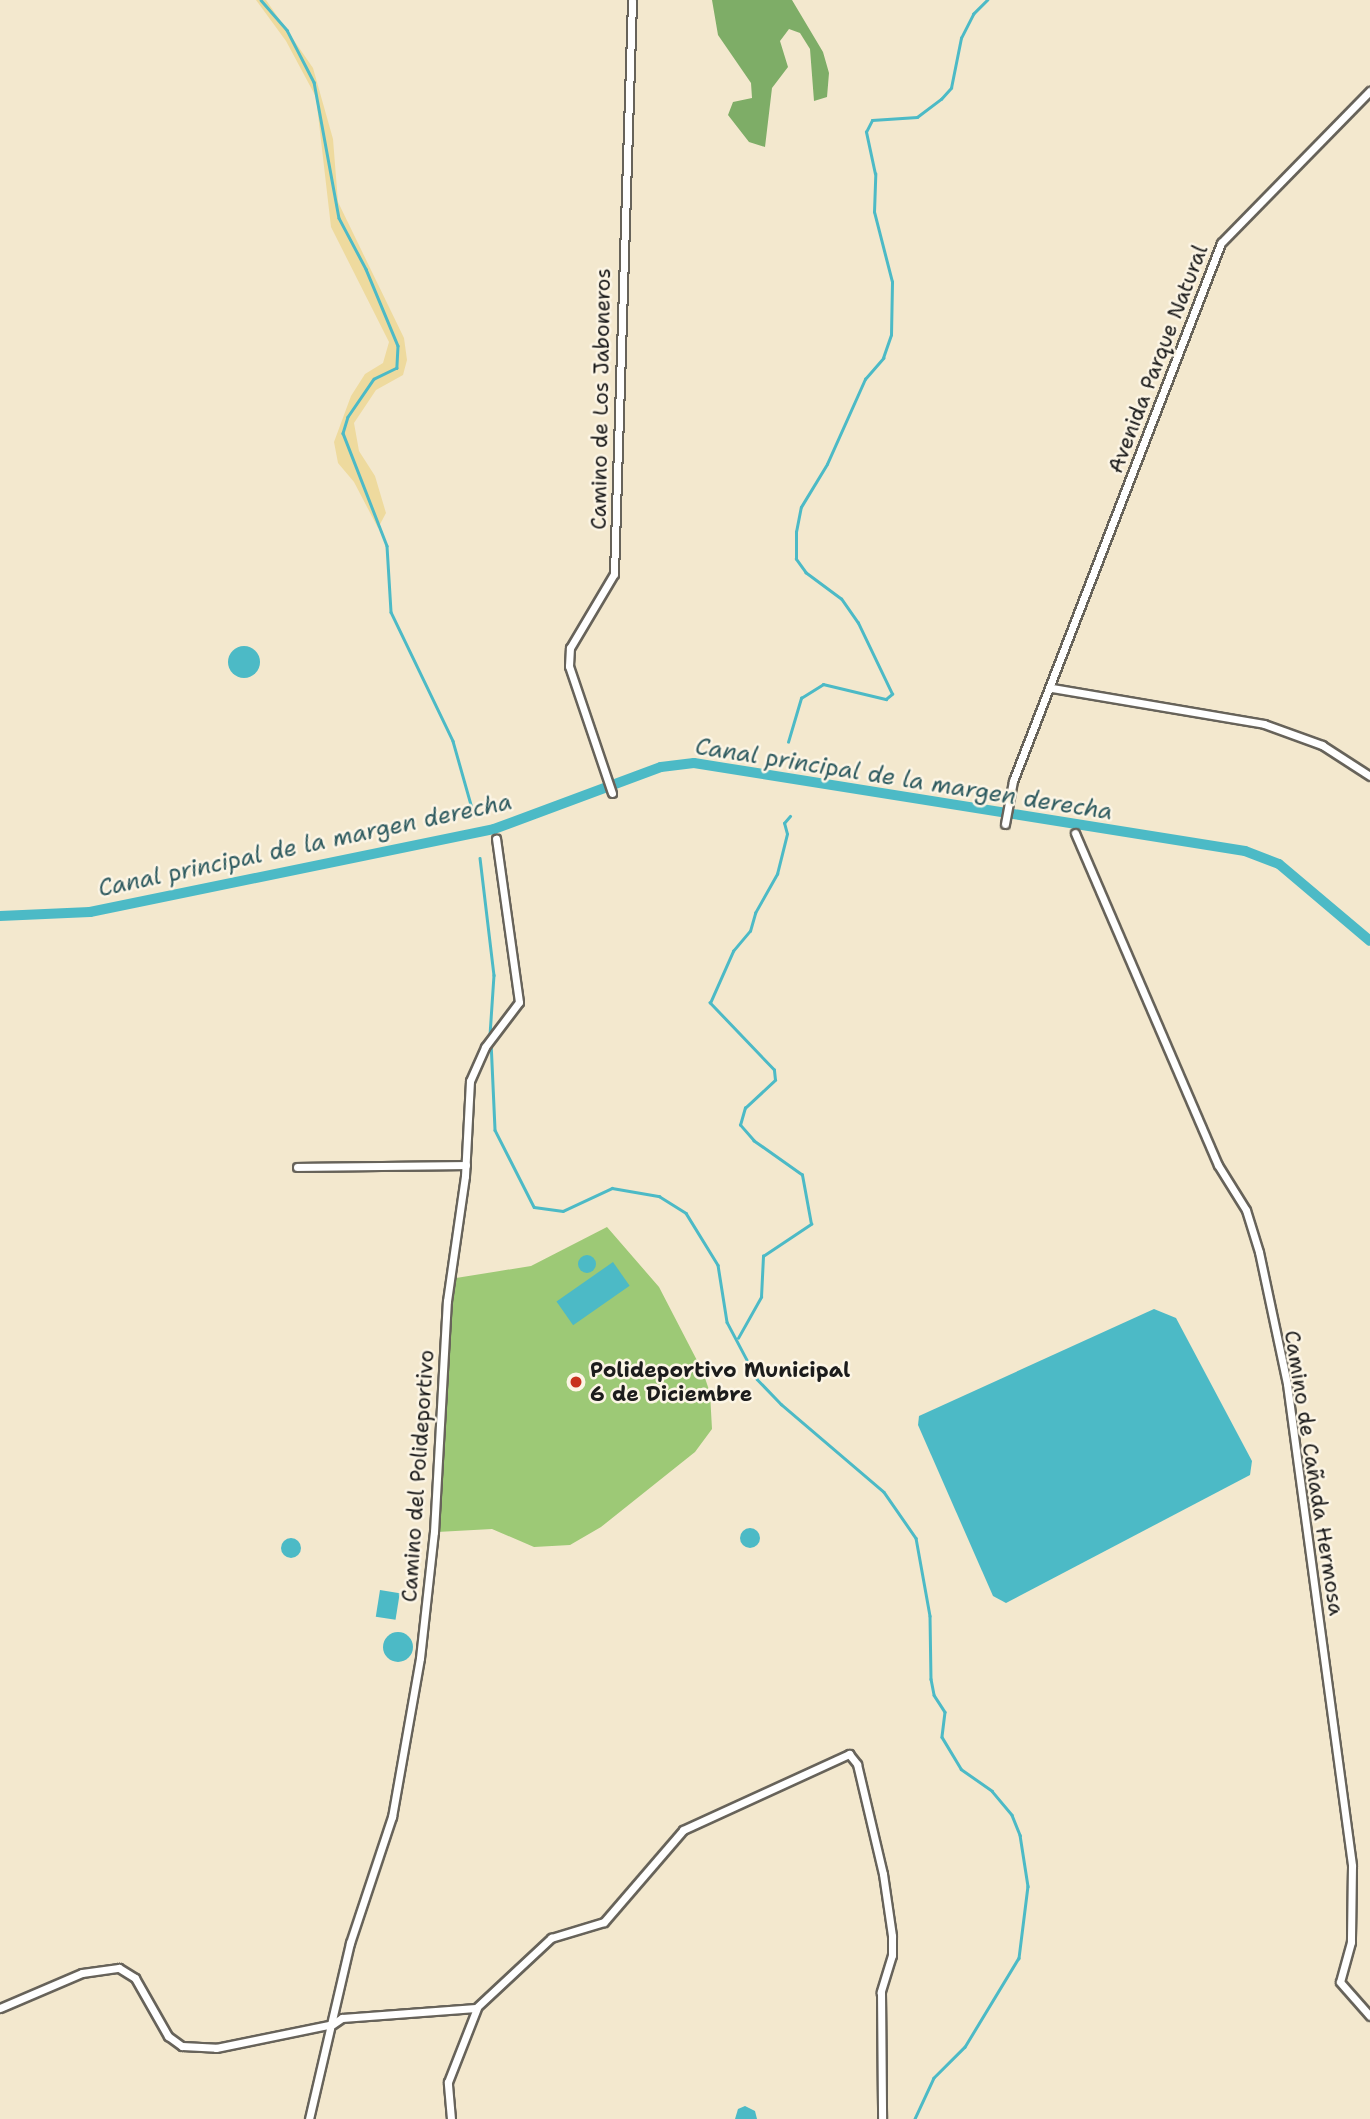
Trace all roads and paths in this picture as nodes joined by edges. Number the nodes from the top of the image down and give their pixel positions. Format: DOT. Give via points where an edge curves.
graph roads {
  1 [pos="632,0"];
  2 [pos="1370,91"];
  3 [pos="1052,688"];
  4 [pos="1370,776"];
  5 [pos="612,793"];
  6 [pos="1005,822"];
  7 [pos="1075,833"];
  8 [pos="496,839"];
  9 [pos="466,1165"];
  10 [pos="297,1167"];
  11 [pos="0,2008"];
  12 [pos="477,2008"];
  13 [pos="1370,2016"];
  14 [pos="333,2024"];
  15 [pos="309,2119"];
  16 [pos="451,2119"];
  17 [pos="881,2119"];
  1 -- 5 [label="street, Camino de Los Jaboneros" via="614,574 570,648 569,666"];
  2 -- 3 [label="street, Avenida Parque Natural" via="1221,243"];
  3 -- 4 [label="street" via="1275,727 1322,745"];
  3 -- 6 [label="street, Avenida Parque Natural" via="1013,781"];
  7 -- 13 [label="street, Camino de Cañada Hermosa" via="1218,1165 1246,1210 1259,1252 1287,1384 1352,1866 1351,1941 1340,1982"];
  8 -- 9 [label="street, Camino del Polideportivo" via="505,925 520,995 509,1020 485,1047 470,1081"];
  9 -- 10 [label="street"];
  9 -- 14 [label="street, Camino del Polideportivo" via="447,1301 434,1532 421,1658 392,1817 361,1905"];
  11 -- 14 [label="street" via="82,1973 119,1968 135,1978 169,2036 182,2046 216,2048"];
  12 -- 14 [label="street" via="342,2018"];
  12 -- 16 [label="street" via="448,2082"];
  12 -- 17 [label="street" via="551,1938 604,1922 683,1830 849,1754 857,1764 883,1874 892,1936 892,1955 881,1992"];
  14 -- 15 [label="street, Camino del Polideportivo"];
}
